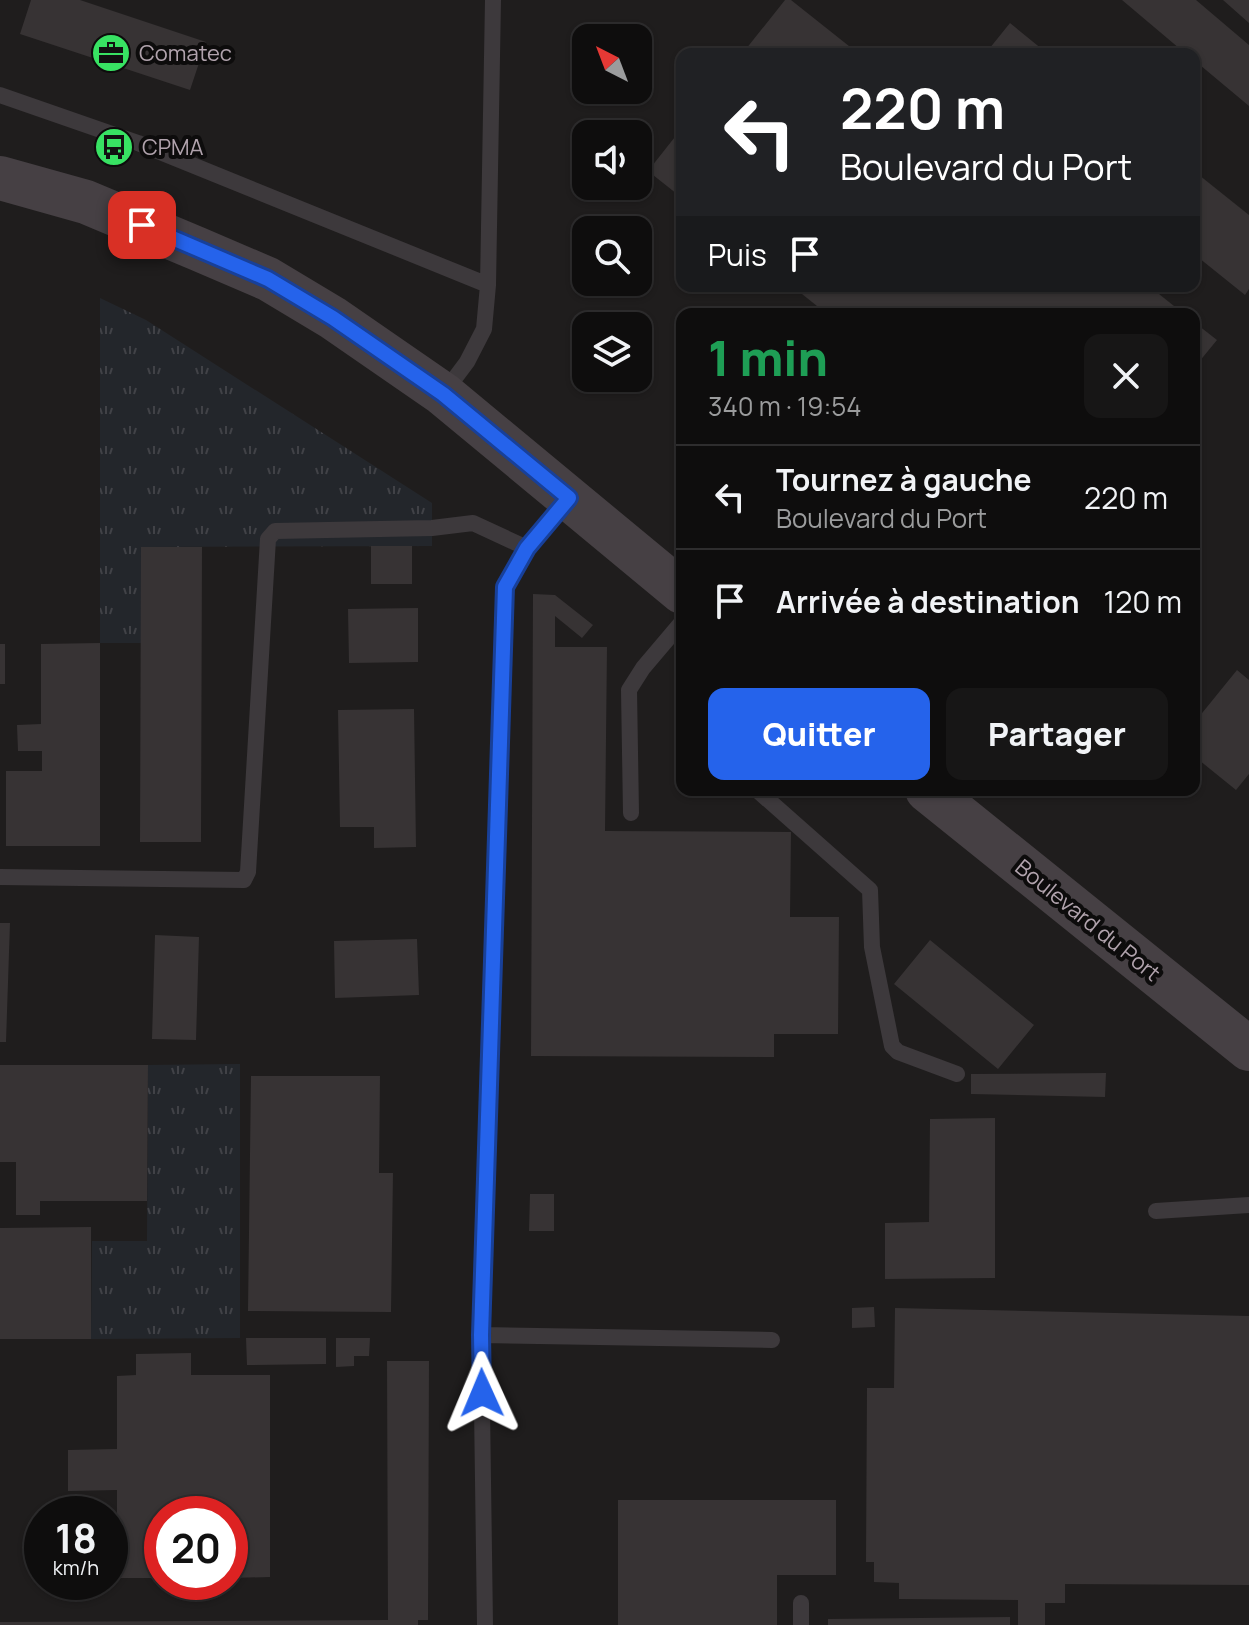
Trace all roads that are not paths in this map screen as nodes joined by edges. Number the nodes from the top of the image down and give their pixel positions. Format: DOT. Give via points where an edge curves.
graph roads {
  1 [pos="493,0"];
  2 [pos="0,95"];
  3 [pos="0,178"];
  4 [pos="488,285"];
  5 [pos="443,394"];
  6 [pos="569,498"];
  7 [pos="527,548"];
  8 [pos="676,587"];
  9 [pos="676,629"];
  10 [pos="764,796"];
  11 [pos="934,796"];
  12 [pos="631,813"];
  13 [pos="0,877"];
  14 [pos="1249,1049"];
  15 [pos="957,1074"];
  16 [pos="1249,1205"];
  17 [pos="1156,1211"];
  18 [pos="481,1335"];
  19 [pos="772,1340"];
  20 [pos="801,1603"];
  21 [pos="485,1625"];
  22 [pos="801,1625"];
  1 -- 4 [label="lane"];
  2 -- 4 [label="lane" via="138,143"];
  3 -- 5 [label="main road" via="86,202 268,279"];
  4 -- 5 [label="lane" via="484,329"];
  5 -- 6 [label="main road"];
  6 -- 7 [label="lane"];
  6 -- 8 [label="main road"];
  7 -- 13 [label="lane" via="473,523 275,531 268,539 244,880"];
  7 -- 18 [label="lane" via="505,587"];
  9 -- 12 [label="lane" via="629,690"];
  10 -- 15 [label="lane" via="870,890 872,947 892,1046"];
  11 -- 14 [label="main road, Boulevard du Port"];
  16 -- 17 [label="lane"];
  18 -- 19 [label="lane"];
  18 -- 21 [label="lane"];
  20 -- 22 [label="lane"];
}
